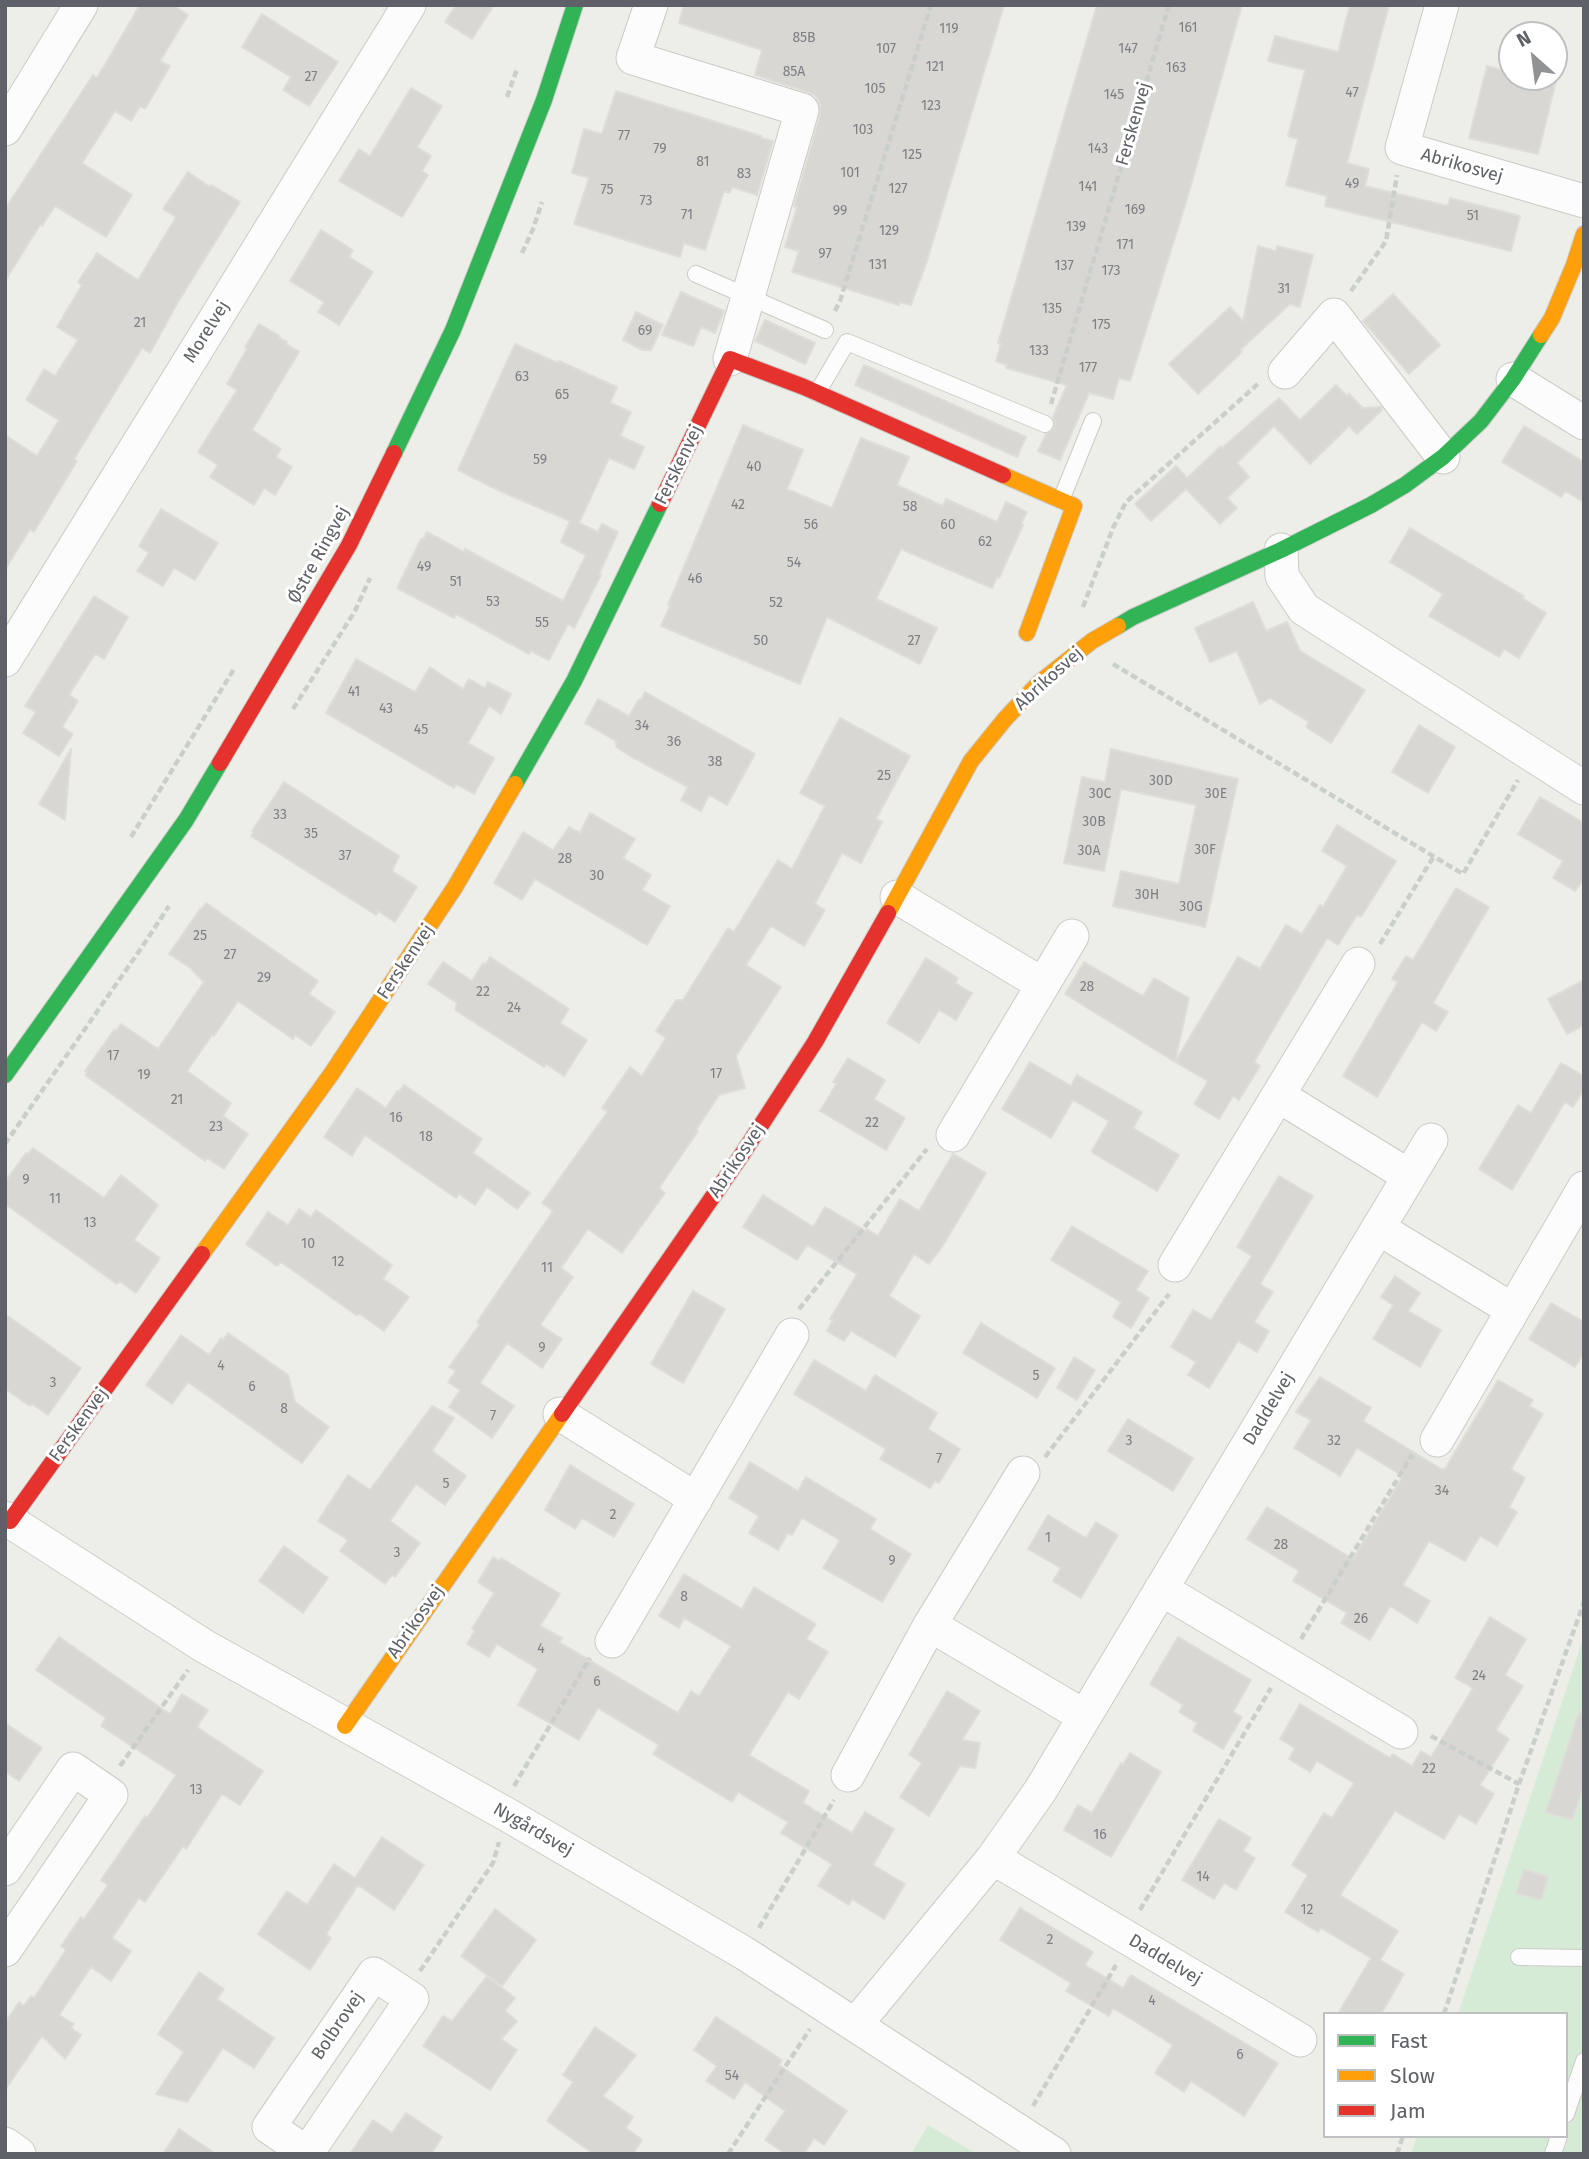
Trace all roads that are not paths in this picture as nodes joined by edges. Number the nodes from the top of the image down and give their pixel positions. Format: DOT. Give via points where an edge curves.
graph roads {
  1 [pos="81,5"];
  2 [pos="409,5"];
  3 [pos="575,5"];
  4 [pos="651,5"];
  5 [pos="1441,5"];
  6 [pos="5,129"];
  7 [pos="1584,201"];
  8 [pos="1584,233"];
  9 [pos="696,274"];
  10 [pos="748,296"];
  11 [pos="825,330"];
  12 [pos="730,359"];
  13 [pos="1285,372"];
  14 [pos="1513,379"];
  15 [pos="817,393"];
  16 [pos="1093,421"];
  17 [pos="1584,423"];
  18 [pos="1045,424"];
  19 [pos="1443,457"];
  20 [pos="1060,500"];
  21 [pos="1281,550"];
  22 [pos="1027,633"];
  23 [pos="5,660"];
  24 [pos="1584,788"];
  25 [pos="897,897"];
  26 [pos="1072,936"];
  27 [pos="1358,964"];
  28 [pos="1042,984"];
  29 [pos="5,1075"];
  30 [pos="1279,1096"];
  31 [pos="953,1135"];
  32 [pos="1431,1140"];
  33 [pos="1409,1176"];
  34 [pos="1584,1188"];
  35 [pos="1378,1228"];
  36 [pos="1175,1265"];
  37 [pos="1513,1310"];
  38 [pos="792,1335"];
  39 [pos="559,1414"];
  40 [pos="1437,1440"];
  41 [pos="1023,1473"];
  42 [pos="696,1499"];
  43 [pos="8,1519"];
  44 [pos="1161,1589"];
  45 [pos="930,1625"];
  46 [pos="612,1641"];
  47 [pos="1084,1716"];
  48 [pos="345,1726"];
  49 [pos="1401,1732"];
  50 [pos="848,1775"];
  51 [pos="993,1858"];
  52 [pos="5,1869"];
  53 [pos="6,1949"];
  54 [pos="1519,1957"];
  55 [pos="1584,1958"];
  56 [pos="856,2024"];
  57 [pos="1300,2040"];
  58 [pos="1584,2061"];
  59 [pos="1568,2108"];
  60 [pos="5,2144"];
  61 [pos="307,2153"];
  62 [pos="19,2154"];
  63 [pos="1054,2154"];
  1 -- 6 [label="street"];
  2 -- 23 [label="street, Morelvej"];
  3 -- 29 [label="street, Østre Ringvej" via="544,100 453,330 349,545 187,820"];
  4 -- 10 [label="street, Ferskenvej" via="633,58 802,110"];
  5 -- 7 [label="street, Abrikosvej" via="1402,148"];
  8 -- 14 [label="street, Abrikosvej" via="1552,318"];
  9 -- 10 [label="lane"];
  10 -- 11 [label="lane"];
  10 -- 12 [label="street, Ferskenvej"];
  12 -- 15 [label="street"];
  12 -- 43 [label="street, Ferskenvej" via="574,681 455,887 332,1073"];
  13 -- 19 [label="street" via="1334,315"];
  14 -- 17 [label="street"];
  14 -- 19 [label="street, Abrikosvej"];
  15 -- 18 [label="lane" via="847,342"];
  15 -- 20 [label="street"];
  16 -- 20 [label="lane"];
  19 -- 21 [label="street, Abrikosvej" via="1371,505"];
  20 -- 22 [label="street" via="1074,506"];
  21 -- 24 [label="street" via="1282,576 1304,609"];
  21 -- 25 [label="street, Abrikosvej" via="1133,617 1092,641 1039,683 971,761"];
  25 -- 28 [label="street"];
  25 -- 39 [label="street, Abrikosvej" via="814,1042 741,1156"];
  26 -- 28 [label="street"];
  27 -- 30 [label="street"];
  28 -- 31 [label="street"];
  30 -- 33 [label="street"];
  30 -- 36 [label="street"];
  32 -- 33 [label="street, Daddelvej"];
  33 -- 35 [label="street, Daddelvej"];
  34 -- 37 [label="street"];
  35 -- 37 [label="street"];
  35 -- 44 [label="street, Daddelvej"];
  37 -- 40 [label="street"];
  38 -- 42 [label="street"];
  39 -- 42 [label="street"];
  39 -- 48 [label="street, Abrikosvej"];
  41 -- 45 [label="street"];
  42 -- 46 [label="street"];
  43 -- 48 [label="street, Nygårdsvej" via="204,1646"];
  44 -- 47 [label="street, Daddelvej"];
  44 -- 49 [label="street"];
  45 -- 47 [label="street"];
  45 -- 50 [label="street"];
  47 -- 51 [label="street, Daddelvej"];
  48 -- 56 [label="street, Nygårdsvej" via="506,1814"];
  51 -- 56 [label="street, Daddelvej"];
  51 -- 57 [label="street, Daddelvej"];
  52 -- 53 [label="street" via="74,1769 111,1795"];
  54 -- 55 [label="lane"];
  56 -- 63 [label="street, Nygårdsvej"];
  58 -- 59 [label="lane"];
  60 -- 62 [label="street"];
  61 -- 61 [label="street, Bolbrovej" via="412,2000 374,1974 269,2127"];
}
